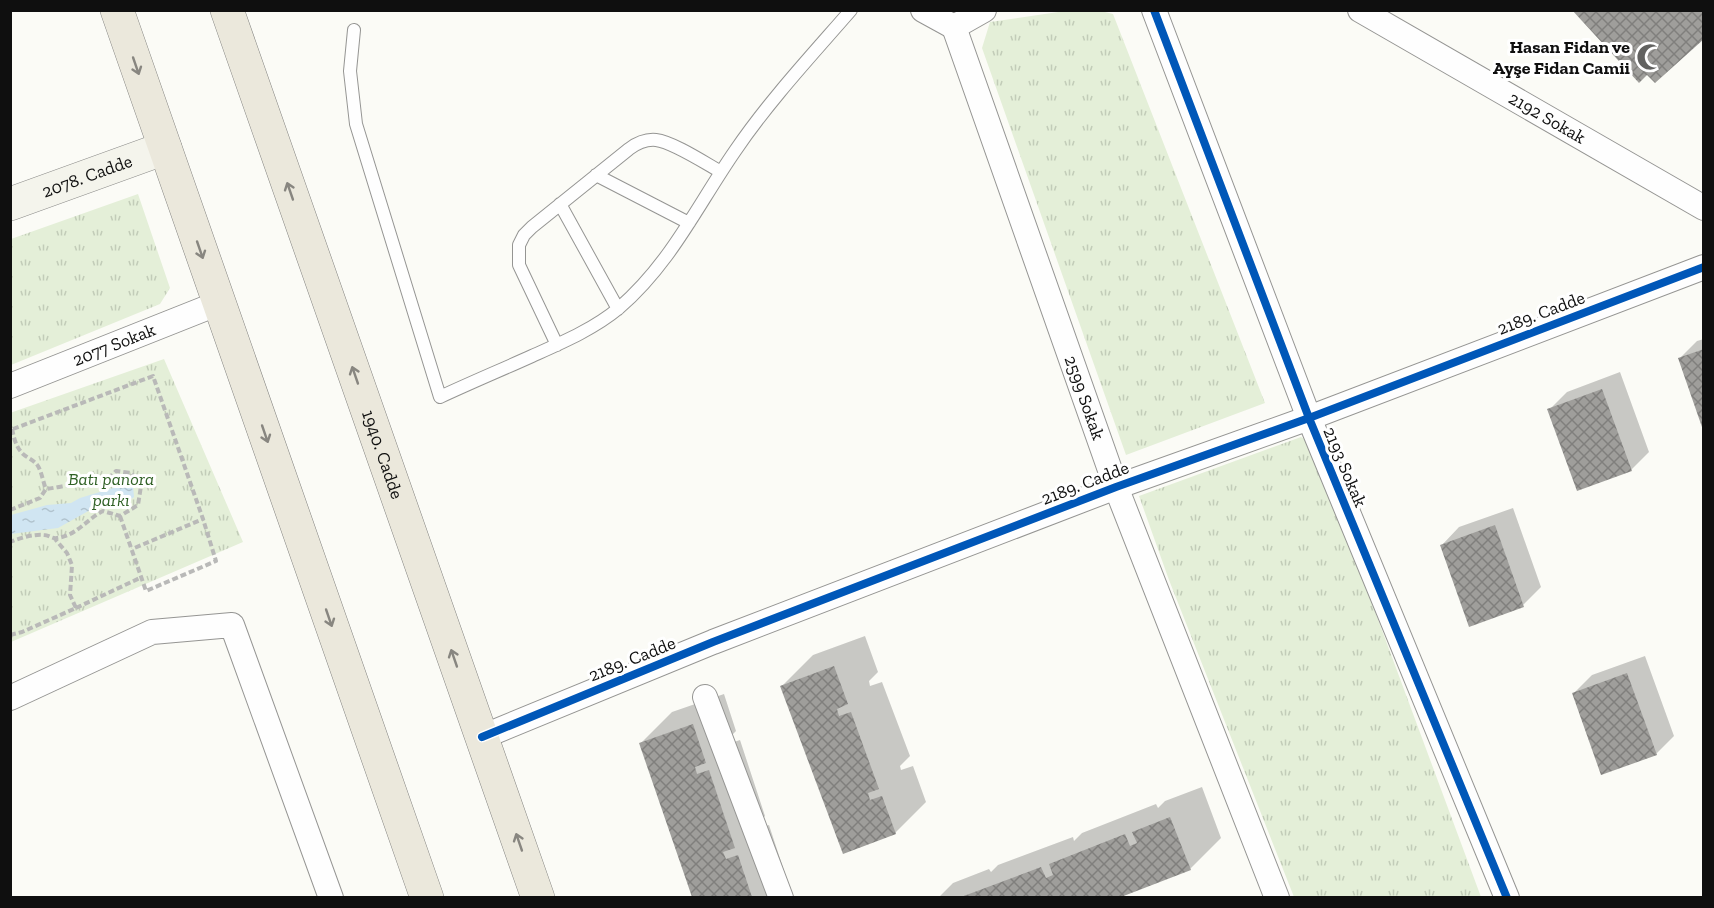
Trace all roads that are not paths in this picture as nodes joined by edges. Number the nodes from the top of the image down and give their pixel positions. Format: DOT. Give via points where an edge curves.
graph roads {
  1 [pos="117,10"];
  2 [pos="227,10"];
  3 [pos="851,10"];
  4 [pos="923,10"];
  5 [pos="984,10"];
  6 [pos="1154,10"];
  7 [pos="1360,10"];
  8 [pos="954,27"];
  9 [pos="354,30"];
  10 [pos="165,148"];
  11 [pos="722,172"];
  12 [pos="596,175"];
  13 [pos="10,204"];
  14 [pos="560,204"];
  15 [pos="1704,208"];
  16 [pos="689,223"];
  17 [pos="1704,267"];
  18 [pos="219,303"];
  19 [pos="618,309"];
  20 [pos="557,345"];
  21 [pos="10,386"];
  22 [pos="1309,418"];
  23 [pos="1116,487"];
  24 [pos="705,697"];
  25 [pos="10,698"];
  26 [pos="482,737"];
  27 [pos="331,897"];
  28 [pos="427,897"];
  29 [pos="538,897"];
  30 [pos="781,897"];
  31 [pos="1277,897"];
  32 [pos="1508,897"];
  1 -- 10 [label="main road, one-way"];
  26 -- 2 [label="main road, 1940. Cadde, one-way"];
  3 -- 11 [label="lane" via="736,149"];
  4 -- 8 [label="street"];
  5 -- 8 [label="street"];
  6 -- 22 [label="street, 2193 Sokak"];
  7 -- 15 [label="street, 2192 Sokak"];
  8 -- 23 [label="street, 2599 Sokak"];
  9 -- 20 [label="lane" via="351,71 356,124 440,397"];
  10 -- 13 [label="street, 2078. Cadde"];
  10 -- 18 [label="main road, one-way"];
  11 -- 12 [label="lane" via="656,140 636,143"];
  11 -- 16 [label="lane"];
  12 -- 14 [label="lane"];
  12 -- 16 [label="lane"];
  14 -- 19 [label="lane"];
  14 -- 20 [label="lane" via="524,235 518,255 519,265"];
  16 -- 19 [label="lane" via="665,261"];
  17 -- 22 [label="street, 2189. Cadde"];
  18 -- 21 [label="street, 2077 Sokak"];
  18 -- 28 [label="main road, one-way"];
  19 -- 20 [label="lane"];
  22 -- 23 [label="street, 2189. Cadde"];
  22 -- 32 [label="street, 2193 Sokak"];
  23 -- 26 [label="street, 2189. Cadde" via="713,642"];
  23 -- 31 [label="street, 2599 Sokak"];
  24 -- 30 [label="street"];
  25 -- 27 [label="street" via="152,632 232,625"];
  29 -- 26 [label="main road, 1940. Cadde, one-way"];
}
